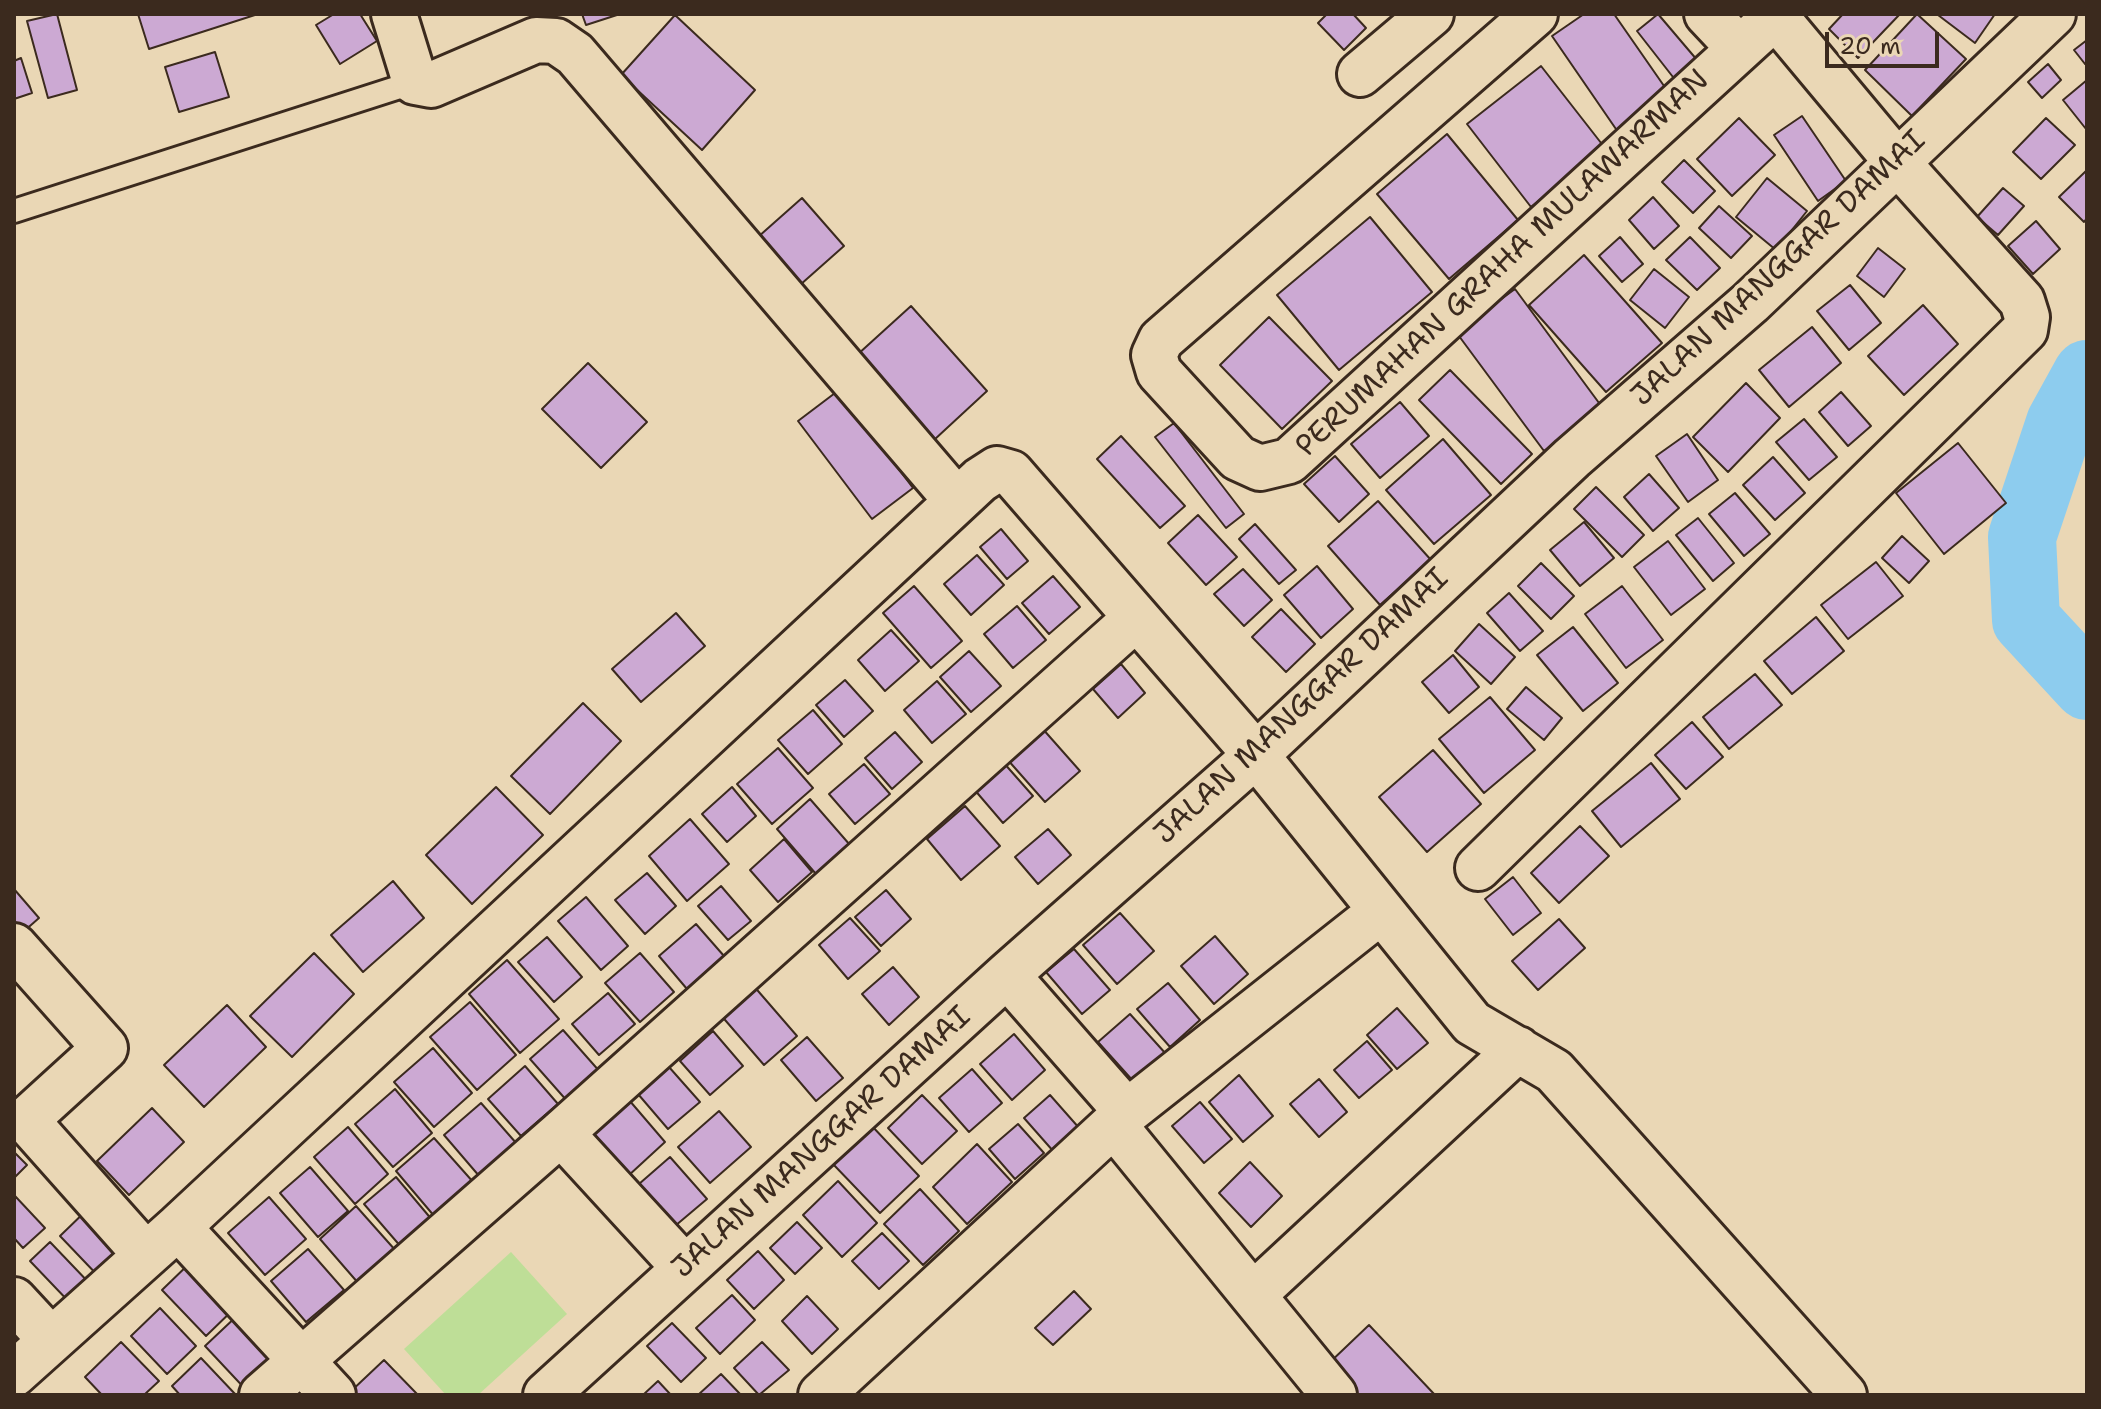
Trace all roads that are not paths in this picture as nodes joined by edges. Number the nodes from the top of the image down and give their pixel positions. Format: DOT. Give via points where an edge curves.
graph roads {
  1 [pos="394,14"];
  2 [pos="1431,14"];
  3 [pos="1535,14"];
  4 [pos="1707,14"];
  5 [pos="2053,14"];
  6 [pos="1777,15"];
  7 [pos="1738,47"];
  8 [pos="1360,74"];
  9 [pos="415,82"];
  10 [pos="1897,162"];
  11 [pos="14,211"];
  12 [pos="957,501"];
  13 [pos="1136,618"];
  14 [pos="1256,755"];
  15 [pos="1478,868"];
  16 [pos="1380,912"];
  17 [pos="14,946"];
  18 [pos="1007,975"];
  19 [pos="1518,1049"];
  20 [pos="1121,1118"];
  21 [pos="561,1133"];
  22 [pos="178,1227"];
  23 [pos="146,1255"];
  24 [pos="684,1267"];
  25 [pos="1253,1295"];
  26 [pos="14,1300"];
  27 [pos="51,1340"];
  28 [pos="301,1359"];
  29 [pos="14,1374"];
  30 [pos="262,1395"];
  31 [pos="333,1395"];
  32 [pos="546,1395"];
  33 [pos="821,1395"];
  34 [pos="1334,1395"];
  35 [pos="1844,1395"];
  1 -- 9 [label="street"];
  2 -- 8 [label="street"];
  3 -- 7 [label="street, PERUMAHAN GRAHA MULAWARMAN" via="1161,340 1154,355 1159,372 1238,458 1260,468 1289,461"];
  4 -- 7 [label="street"];
  5 -- 10 [label="street, JALAN MANGGAR DAMAI"];
  6 -- 7 [label="street, PERUMAHAN GRAHA MULAWARMAN"];
  6 -- 10 [label="street, PERUMAHAN GRAHA MULAWARMAN"];
  9 -- 11 [label="lane"];
  9 -- 12 [label="street" via="431,85 536,40 556,41 575,54"];
  10 -- 14 [label="street, JALAN MANGGAR DAMAI" via="1750,303 1375,639"];
  10 -- 15 [label="street, PERUMAHAN GRAHA MULAWARMAN" via="2022,301 2025,330"];
  12 -- 13 [label="street" via="997,469 1011,473"];
  12 -- 22 [label="street"];
  13 -- 14 [label="street"];
  13 -- 21 [label="street"];
  14 -- 16 [label="street"];
  14 -- 18 [label="street, JALAN MANGGAR DAMAI"];
  16 -- 19 [label="street" via="1472,1023"];
  16 -- 20 [label="street"];
  17 -- 23 [label="street" via="105,1048 26,1120"];
  18 -- 20 [label="street"];
  18 -- 24 [label="street, JALAN MANGGAR DAMAI"];
  19 -- 25 [label="street"];
  19 -- 35 [label="street" via="1554,1071"];
  20 -- 25 [label="street"];
  20 -- 33 [label="street"];
  21 -- 24 [label="street"];
  21 -- 28 [label="street"];
  22 -- 23 [label="street"];
  22 -- 28 [label="street"];
  23 -- 27 [label="street"];
  24 -- 32 [label="street, JALAN MANGGAR DAMAI"];
  25 -- 34 [label="street"];
  26 -- 27 [label="street"];
  27 -- 29 [label="street"];
  28 -- 30 [label="street"];
  28 -- 31 [label="street"];
}
